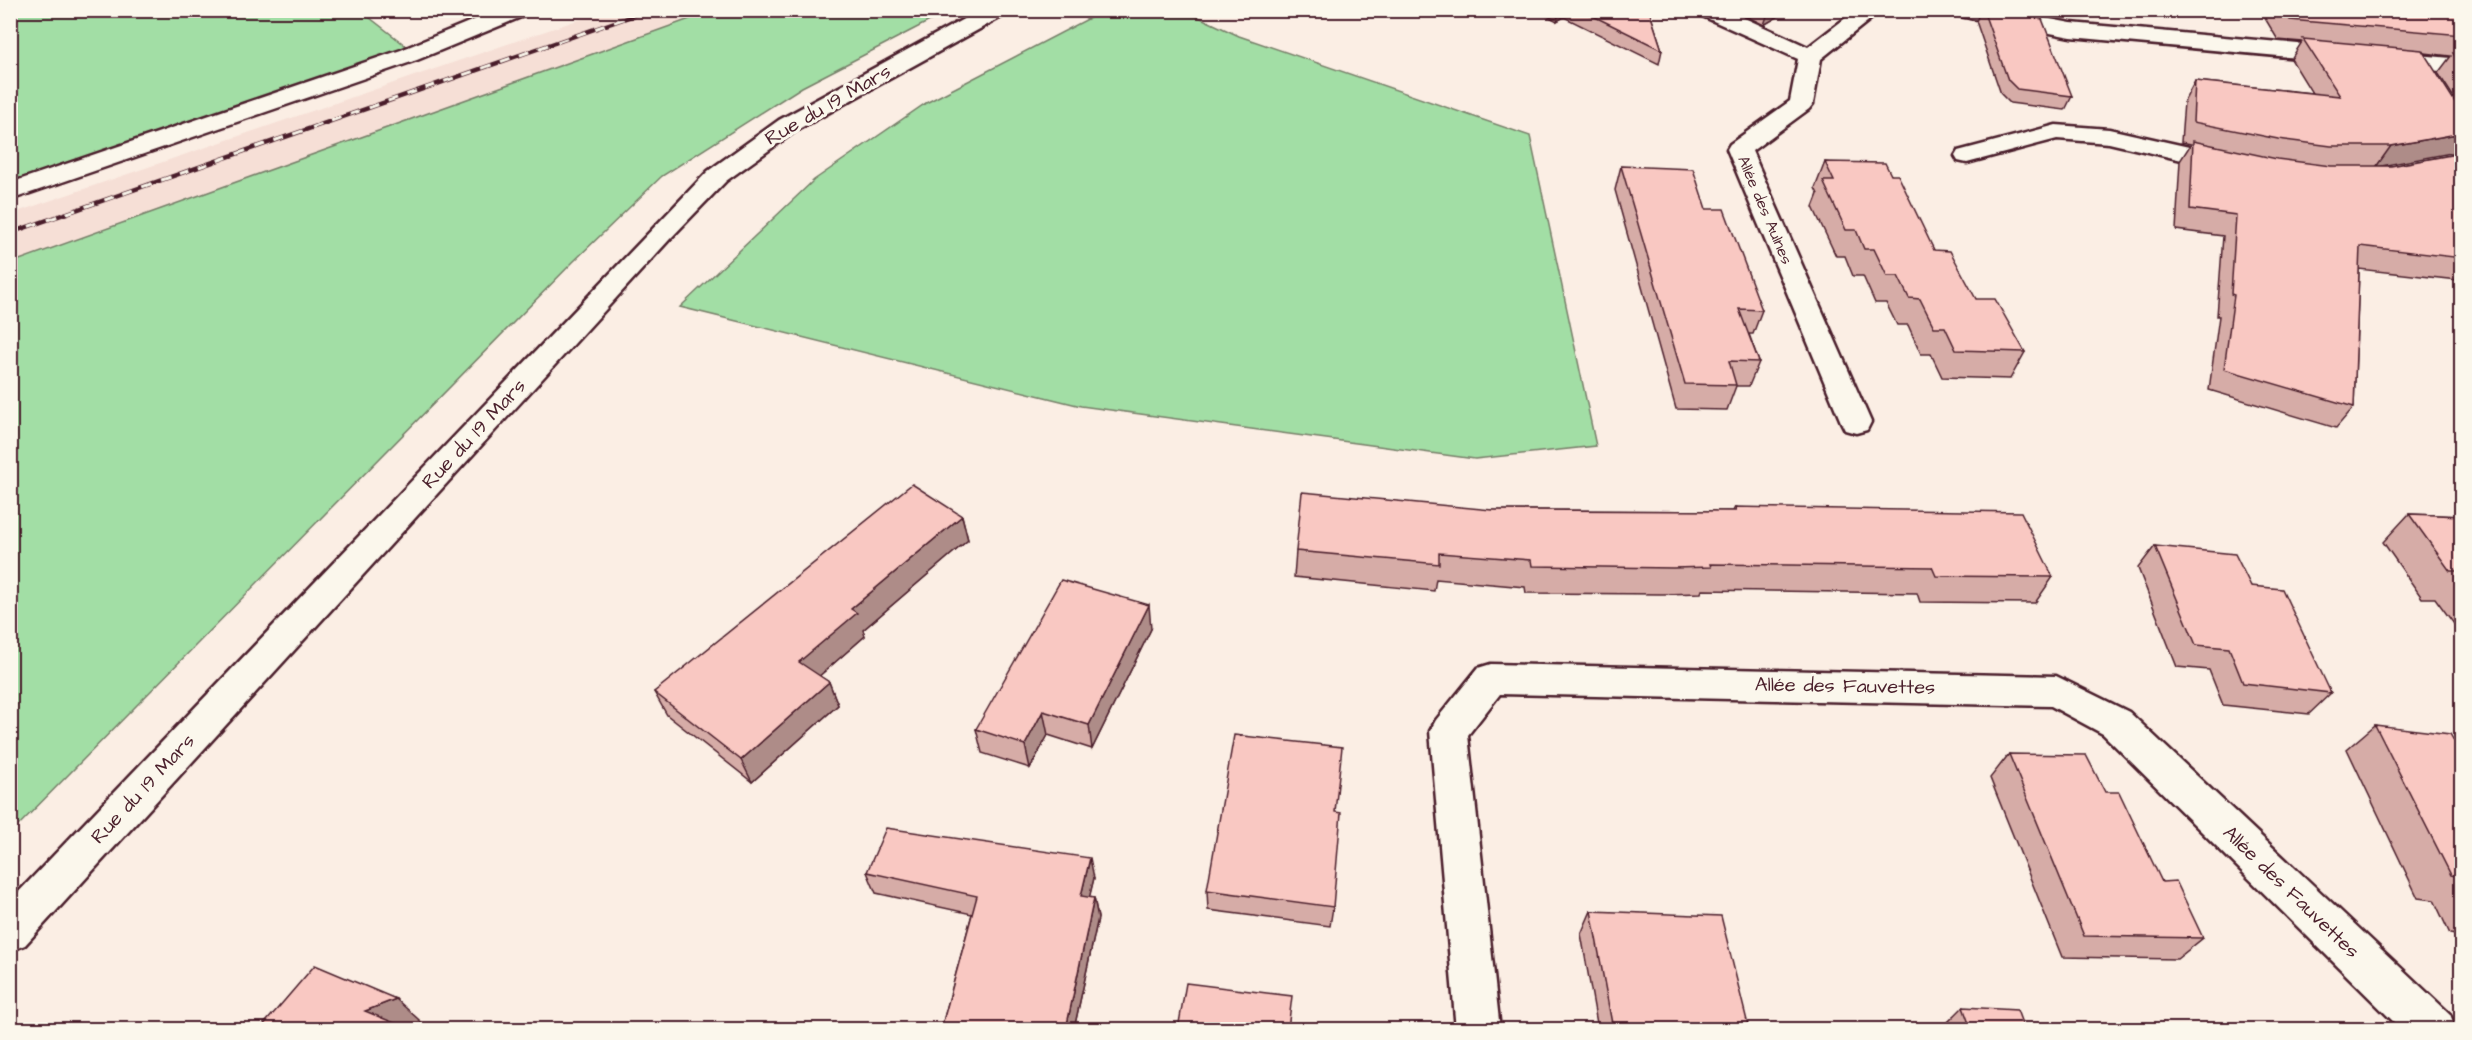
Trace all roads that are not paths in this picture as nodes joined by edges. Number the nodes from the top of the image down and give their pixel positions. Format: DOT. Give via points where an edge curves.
graph roads {
  1 [pos="518,10"];
  2 [pos="997,10"];
  3 [pos="1708,10"];
  4 [pos="1871,10"];
  5 [pos="1965,10"];
  6 [pos="1810,57"];
  7 [pos="2417,62"];
  8 [pos="2462,66"];
  9 [pos="2434,90"];
  10 [pos="1967,156"];
  11 [pos="2254,168"];
  12 [pos="10,192"];
  13 [pos="1856,422"];
  14 [pos="10,931"];
  15 [pos="1478,1029"];
  16 [pos="2434,1029"];
  1 -- 12 [label="street" via="408,55"];
  2 -- 14 [label="street, Rue du 19 Mars" via="788,125 717,176"];
  3 -- 6 [label="street"];
  4 -- 6 [label="street"];
  5 -- 7 [label="street" via="2071,30"];
  6 -- 13 [label="street, Allée des Aulnes" via="1801,104 1739,149"];
  7 -- 8 [label="street"];
  7 -- 9 [label="street"];
  10 -- 11 [label="street" via="2056,132 2109,136"];
  15 -- 16 [label="street, Allée des Fauvettes" via="1449,731 1491,679 2056,691 2116,723"];
}
